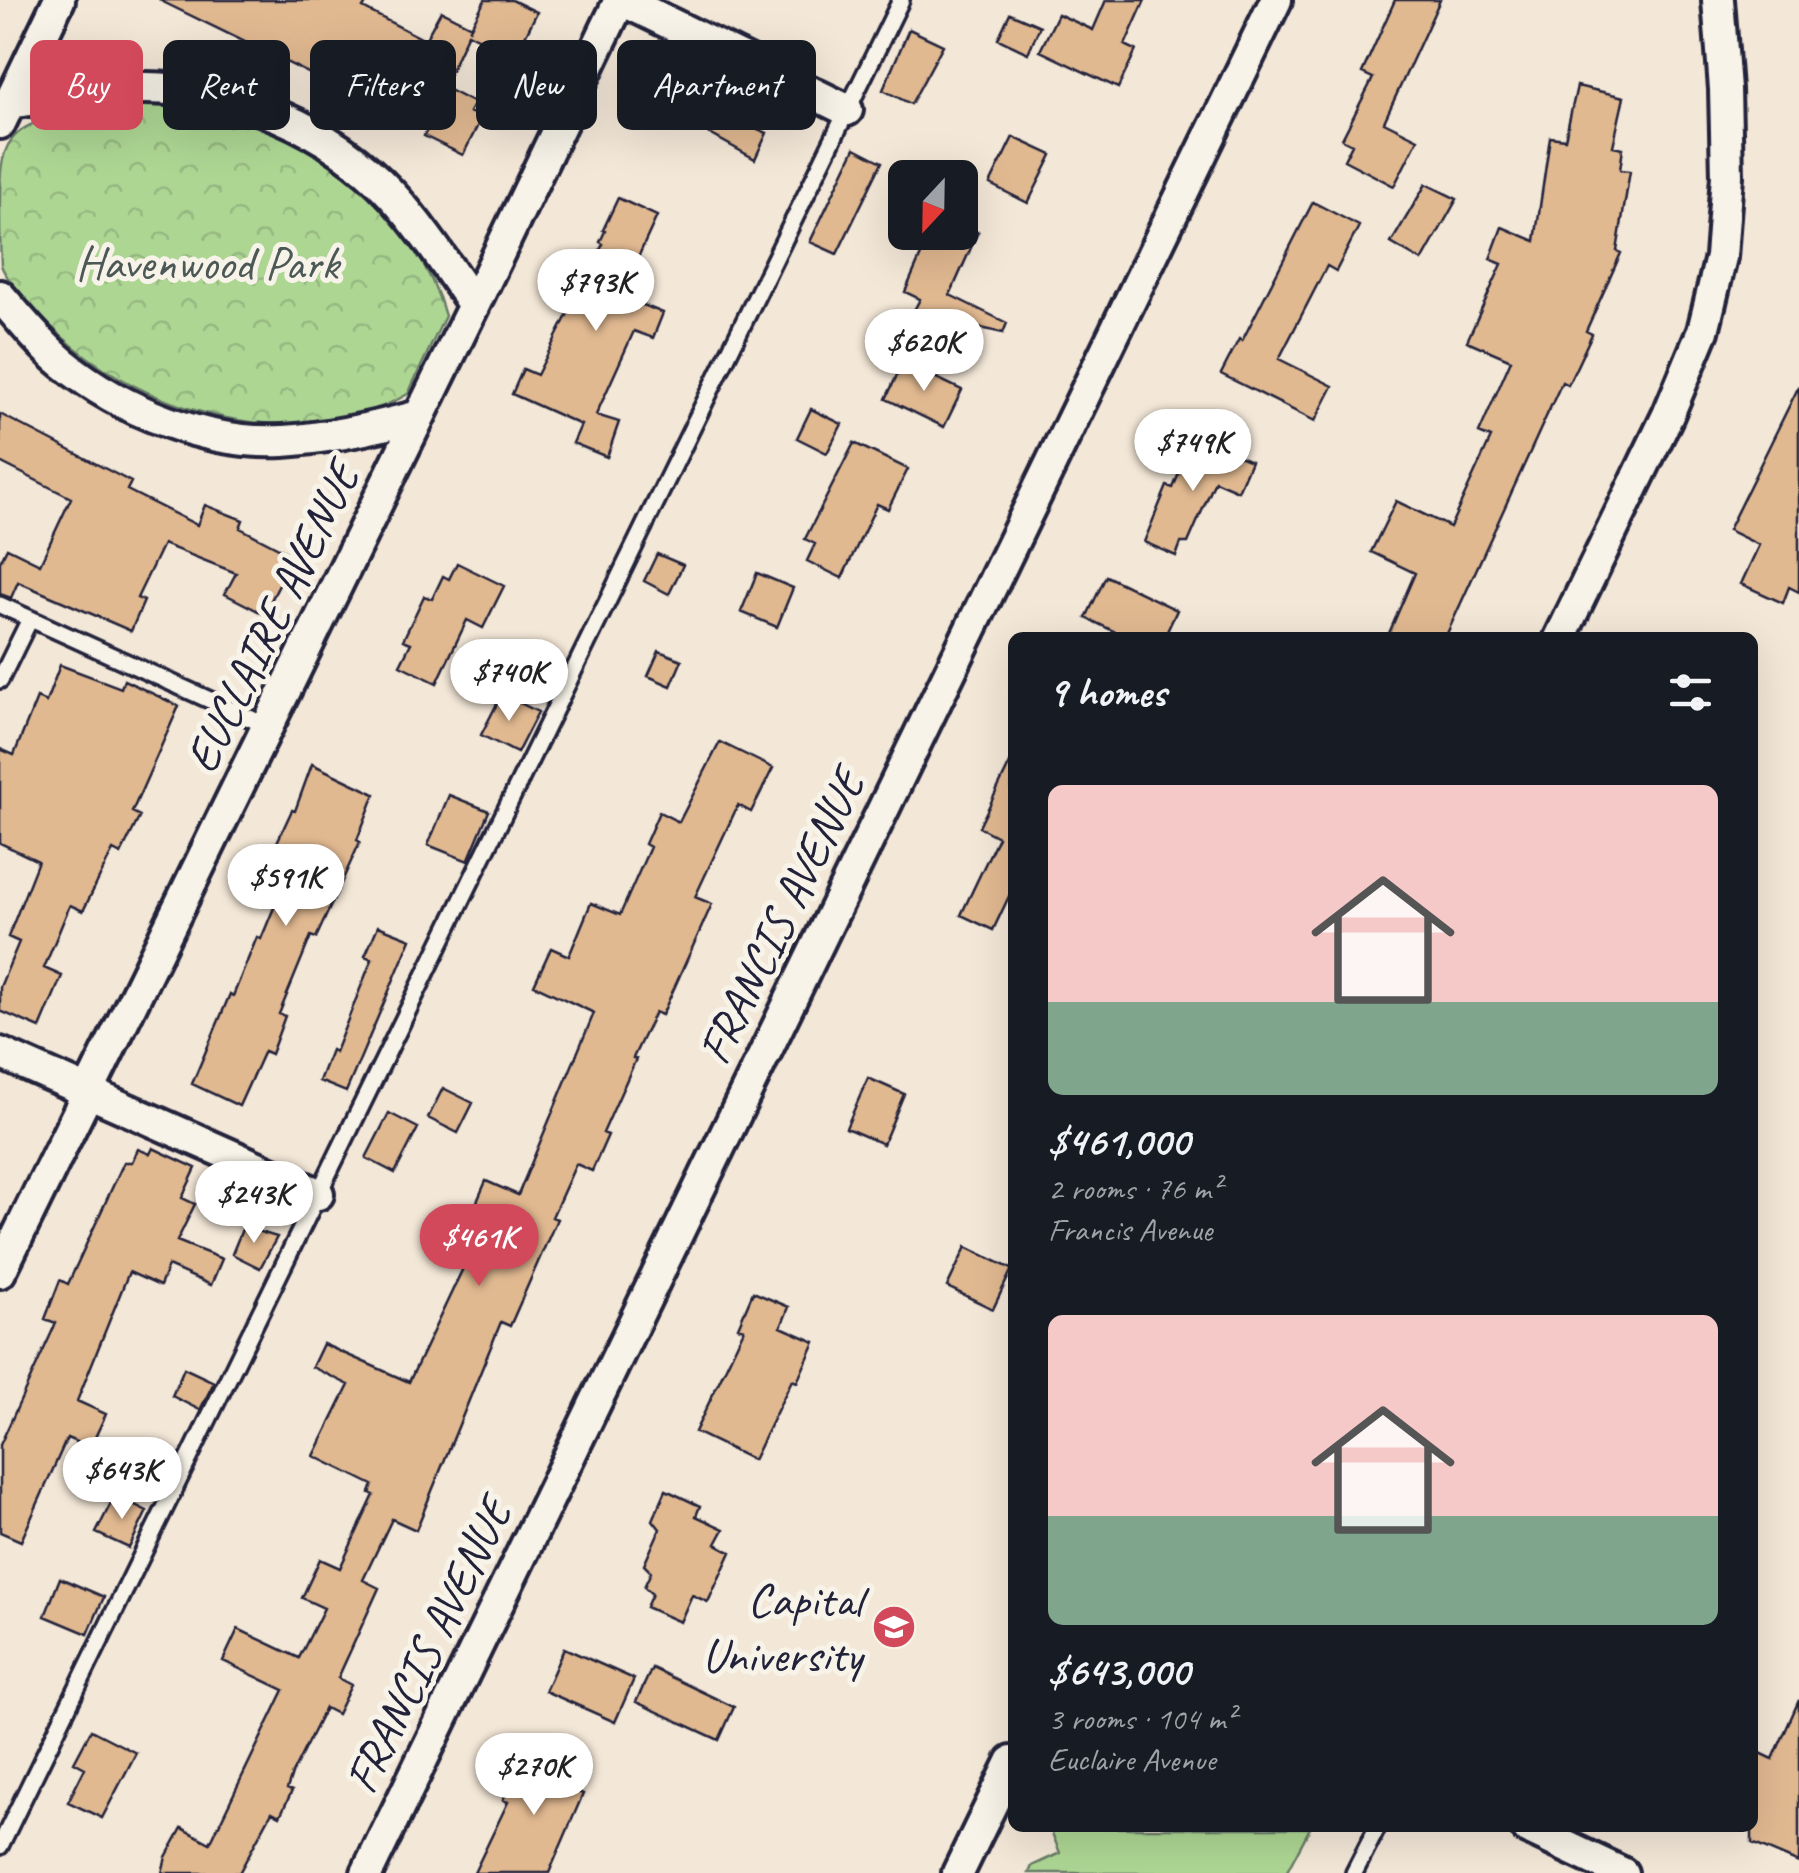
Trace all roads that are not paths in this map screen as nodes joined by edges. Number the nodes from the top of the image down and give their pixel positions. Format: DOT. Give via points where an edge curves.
graph roads {
  1 [pos="58,0"];
  2 [pos="621,0"];
  3 [pos="901,0"];
  4 [pos="1276,0"];
  5 [pos="1718,0"];
  6 [pos="847,110"];
  7 [pos="4,113"];
  8 [pos="0,296"];
  9 [pos="474,305"];
  10 [pos="419,416"];
  11 [pos="0,605"];
  12 [pos="30,619"];
  13 [pos="1563,632"];
  14 [pos="0,680"];
  15 [pos="267,726"];
  16 [pos="0,1053"];
  17 [pos="89,1092"];
  18 [pos="318,1194"];
  19 [pos="0,1272"];
  20 [pos="1008,1770"];
  21 [pos="1375,1832"];
  22 [pos="1535,1832"];
  23 [pos="0,1846"];
  24 [pos="367,1873"];
  25 [pos="958,1873"];
  26 [pos="1354,1873"];
  27 [pos="1622,1873"];
  1 -- 7 [label="street"];
  2 -- 6 [label="street"];
  2 -- 9 [label="street, EUCLAIRE AVENUE"];
  3 -- 6 [label="lane"];
  4 -- 24 [label="street, FRANCIS AVENUE"];
  5 -- 13 [label="street" via="1727,176 1721,257 1703,331"];
  6 -- 18 [label="lane"];
  7 -- 9 [label="street" via="144,88 190,91 278,116 319,136 390,192"];
  8 -- 10 [label="street" via="64,364 142,411 187,426 279,441"];
  9 -- 10 [label="street, EUCLAIRE AVENUE"];
  10 -- 15 [label="street, EUCLAIRE AVENUE"];
  11 -- 12 [label="lane"];
  12 -- 14 [label="lane"];
  12 -- 15 [label="lane"];
  15 -- 17 [label="street, EUCLAIRE AVENUE"];
  16 -- 17 [label="street"];
  17 -- 18 [label="street"];
  17 -- 19 [label="street, EUCLAIRE AVENUE"];
  18 -- 23 [label="lane"];
  20 -- 25 [label="street"];
  21 -- 26 [label="lane"];
  22 -- 27 [label="street"];
}
